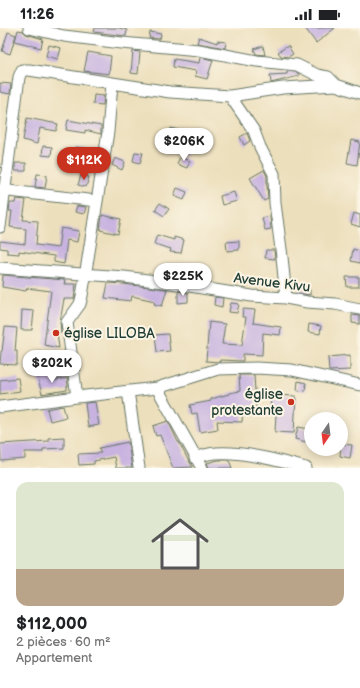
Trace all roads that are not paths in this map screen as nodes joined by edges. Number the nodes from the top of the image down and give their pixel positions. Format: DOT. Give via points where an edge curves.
graph roads {
  1 [pos="29,28"];
  2 [pos="112,84"];
  3 [pos="336,85"];
  4 [pos="360,93"];
  5 [pos="230,96"];
  6 [pos="2,190"];
  7 [pos="97,201"];
  8 [pos="0,227"];
  9 [pos="0,268"];
  10 [pos="85,274"];
  11 [pos="286,298"];
  12 [pos="360,309"];
  13 [pos="360,384"];
  14 [pos="157,388"];
  15 [pos="128,392"];
  16 [pos="77,397"];
  17 [pos="0,407"];
  18 [pos="195,458"];
  19 [pos="301,467"];
  20 [pos="140,468"];
  21 [pos="202,468"];
  1 -- 3 [label="street" via="64,36 199,50 257,61 297,65 317,75 328,77"];
  2 -- 5 [label="street" via="170,92"];
  2 -- 6 [label="street" via="22,70"];
  2 -- 7 [label="street" via="108,132"];
  3 -- 4 [label="street"];
  3 -- 5 [label="street" via="283,88"];
  5 -- 11 [label="street" via="254,131 274,174"];
  6 -- 7 [label="street"];
  6 -- 8 [label="street"];
  7 -- 10 [label="street"];
  9 -- 10 [label="street, Avenue Kivu"];
  10 -- 11 [label="street, Avenue Kivu" via="171,283 252,296"];
  10 -- 16 [label="street" via="80,304 67,322"];
  11 -- 12 [label="street, Avenue Kivu"];
  13 -- 14 [label="street" via="292,370 256,368 218,369"];
  14 -- 15 [label="street"];
  14 -- 18 [label="street"];
  15 -- 16 [label="street"];
  15 -- 20 [label="street"];
  16 -- 17 [label="street"];
  18 -- 19 [label="street" via="216,452 231,453"];
  18 -- 21 [label="street"];
}
